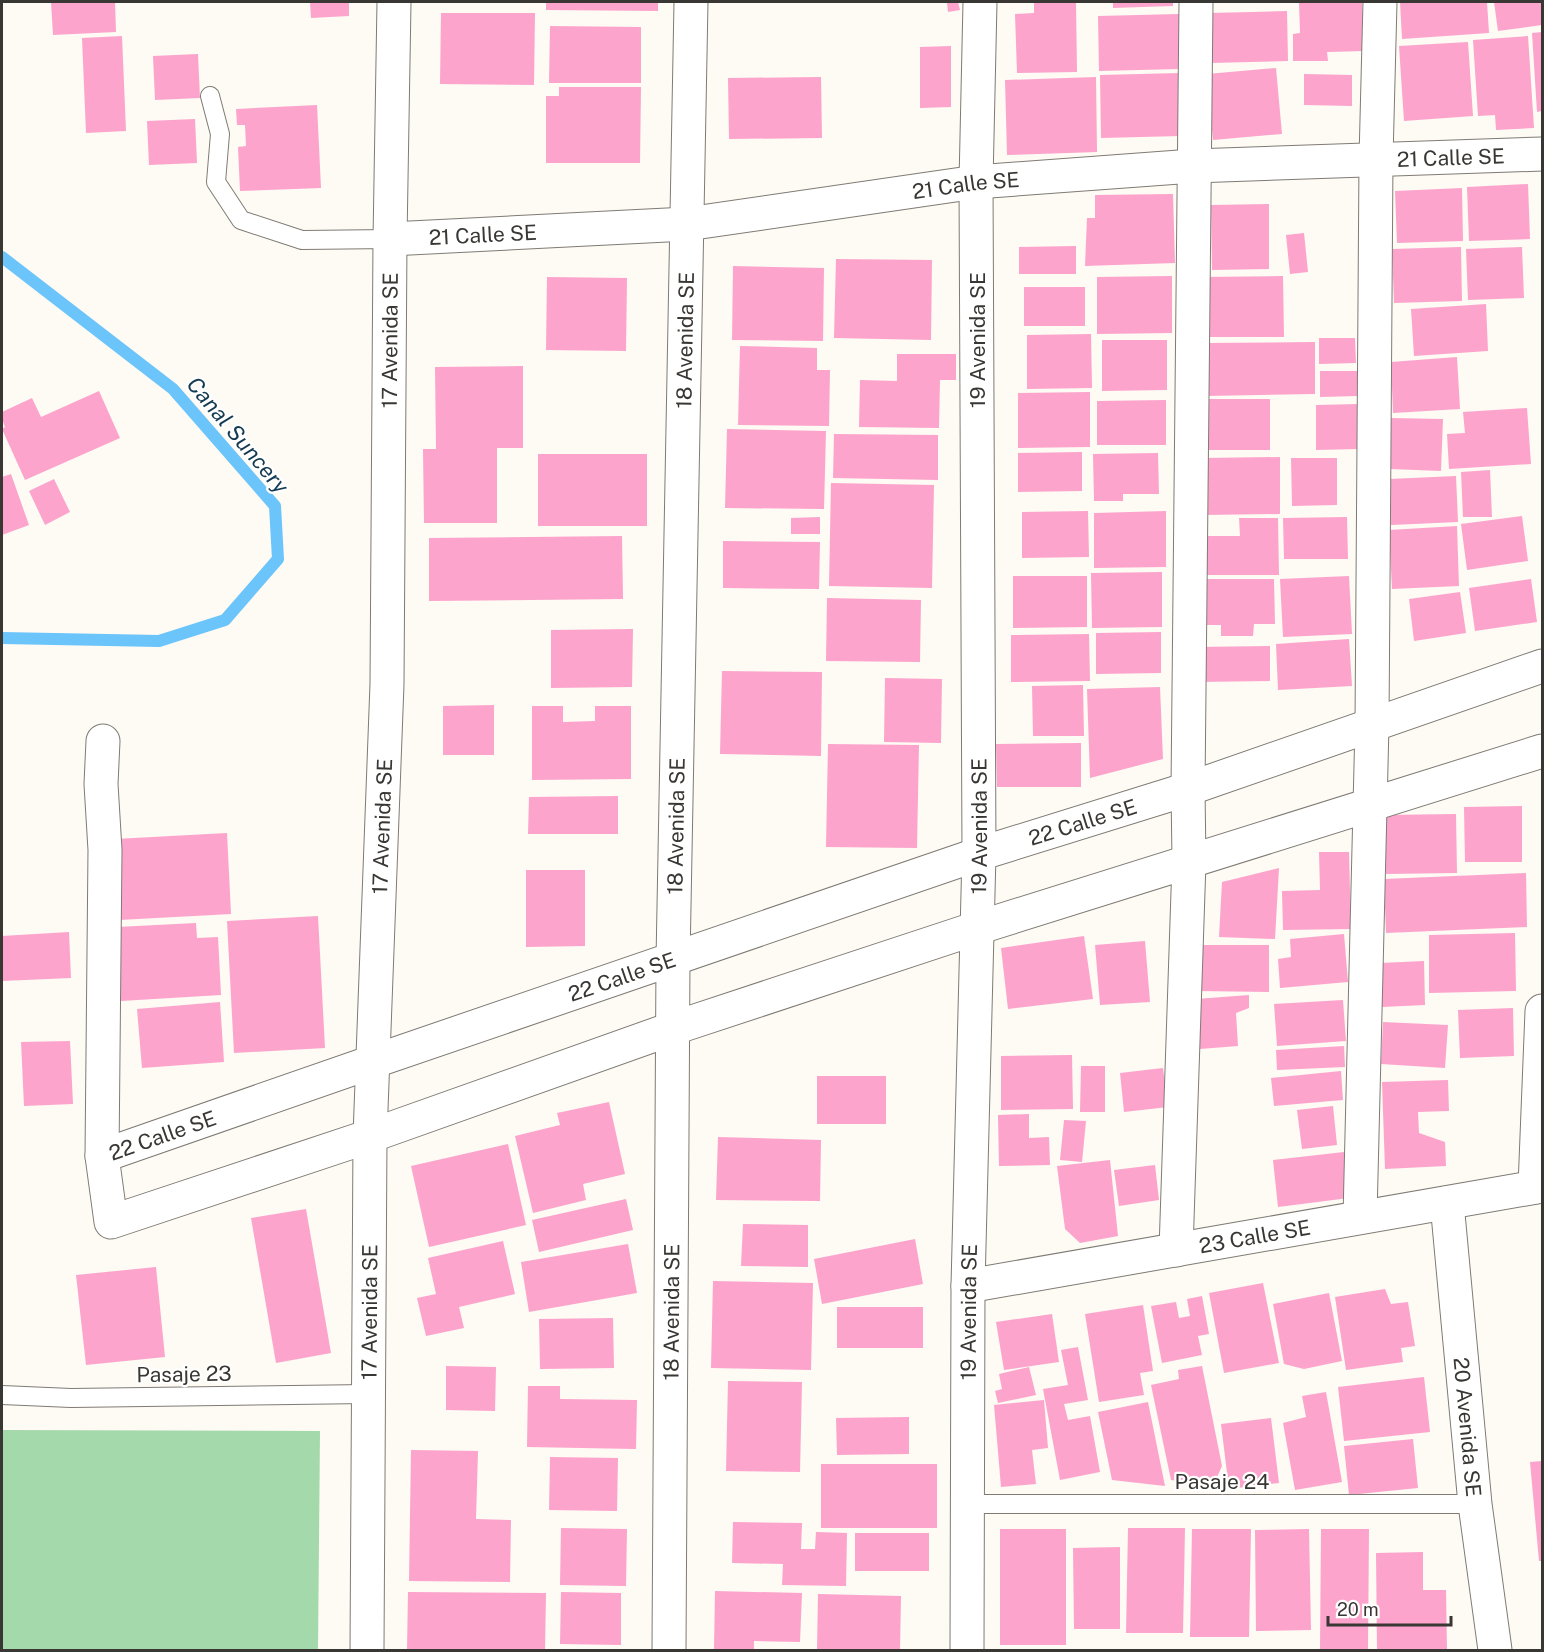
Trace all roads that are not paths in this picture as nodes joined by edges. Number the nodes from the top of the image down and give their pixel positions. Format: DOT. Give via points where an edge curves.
graph roads {
  1 [pos="394,2"];
  2 [pos="691,2"];
  3 [pos="980,2"];
  4 [pos="1196,2"];
  5 [pos="1380,2"];
  6 [pos="210,96"];
  7 [pos="1542,154"];
  8 [pos="1377,159"];
  9 [pos="1193,166"];
  10 [pos="976,182"];
  11 [pos="687,224"];
  12 [pos="390,239"];
  13 [pos="1542,666"];
  14 [pos="1372,725"];
  15 [pos="103,741"];
  16 [pos="1542,751"];
  17 [pos="1188,789"];
  18 [pos="1369,804"];
  19 [pos="979,854"];
  20 [pos="1189,862"];
  21 [pos="977,928"];
  22 [pos="674,960"];
  23 [pos="1542,1011"];
  24 [pos="674,1028"];
  25 [pos="372,1062"];
  26 [pos="370,1136"];
  27 [pos="102,1156"];
  28 [pos="1539,1186"];
  29 [pos="1447,1203"];
  30 [pos="1360,1217"];
  31 [pos="1176,1250"];
  32 [pos="968,1286"];
  33 [pos="368,1394"];
  34 [pos="2,1395"];
  35 [pos="968,1504"];
  36 [pos="1475,1504"];
  37 [pos="367,1650"];
  38 [pos="669,1650"];
  39 [pos="967,1650"];
  40 [pos="1495,1650"];
  1 -- 12 [label="street, 17 Avenida SE"];
  2 -- 11 [label="street, 18 Avenida SE"];
  3 -- 10 [label="street, 19 Avenida SE"];
  4 -- 9 [label="street"];
  5 -- 8 [label="street"];
  6 -- 12 [label="lane" via="220,134 216,182 240,220 302,240"];
  7 -- 8 [label="street, 21 Calle SE"];
  8 -- 9 [label="street, 21 Calle SE"];
  8 -- 14 [label="street"];
  9 -- 10 [label="street, 21 Calle SE"];
  9 -- 17 [label="street"];
  10 -- 11 [label="street, 21 Calle SE"];
  10 -- 19 [label="street, 19 Avenida SE"];
  11 -- 12 [label="street, 21 Calle SE"];
  11 -- 22 [label="street, 18 Avenida SE"];
  12 -- 25 [label="street, 17 Avenida SE" via="387,684"];
  13 -- 14 [label="street, 22 Calle SE"];
  14 -- 17 [label="street, 22 Calle SE"];
  14 -- 18 [label="street"];
  15 -- 27 [label="street"];
  16 -- 18 [label="street, 22 Calle SE"];
  17 -- 19 [label="street, 22 Calle SE"];
  17 -- 20 [label="street"];
  18 -- 20 [label="street, 22 Calle SE"];
  18 -- 30 [label="street"];
  19 -- 21 [label="street, 19 Avenida SE"];
  19 -- 22 [label="street, 22 Calle SE"];
  20 -- 21 [label="street, 22 Calle SE"];
  20 -- 31 [label="street"];
  21 -- 24 [label="street, 22 Calle SE"];
  21 -- 32 [label="street, 19 Avenida SE"];
  22 -- 24 [label="street, 18 Avenida SE"];
  22 -- 25 [label="street, 22 Calle SE"];
  23 -- 28 [label="street"];
  24 -- 26 [label="street, 22 Calle SE"];
  24 -- 38 [label="street, 18 Avenida SE"];
  25 -- 26 [label="street, 17 Avenida SE"];
  25 -- 27 [label="street, 22 Calle SE"];
  26 -- 27 [label="street, 22 Calle SE" via="111,1222"];
  26 -- 33 [label="street, 17 Avenida SE"];
  28 -- 29 [label="street, 23 Calle SE"];
  29 -- 30 [label="street, 23 Calle SE"];
  29 -- 36 [label="street, 20 Avenida SE"];
  30 -- 31 [label="street, 23 Calle SE"];
  31 -- 32 [label="street, 23 Calle SE"];
  32 -- 35 [label="street, 19 Avenida SE"];
  33 -- 34 [label="lane, Pasaje 23" via="71,1398"];
  33 -- 37 [label="street, 17 Avenida SE"];
  35 -- 36 [label="lane, Pasaje 24"];
  35 -- 39 [label="street, 19 Avenida SE"];
  36 -- 40 [label="street, 20 Avenida SE"];
}
